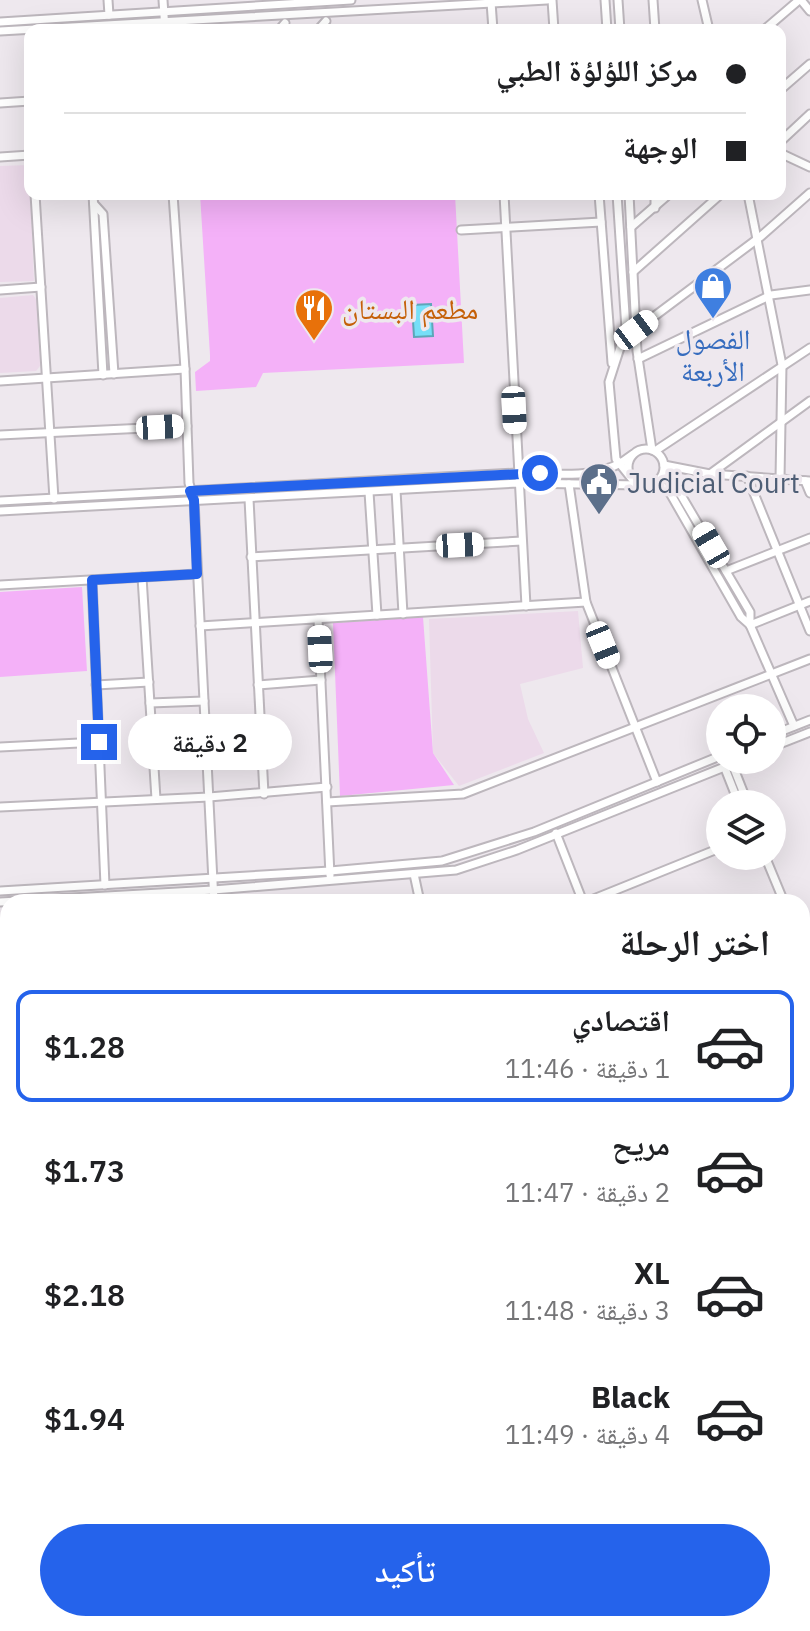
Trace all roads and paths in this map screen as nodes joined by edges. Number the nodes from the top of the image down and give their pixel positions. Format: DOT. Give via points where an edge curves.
graph roads {
  1 [pos="108,0"];
  2 [pos="163,0"];
  3 [pos="351,0"];
  4 [pos="549,0"];
  5 [pos="605,0"];
  6 [pos="618,0"];
  7 [pos="653,0"];
  8 [pos="702,0"];
  9 [pos="800,0"];
  10 [pos="491,2"];
  11 [pos="230,4"];
  12 [pos="164,11"];
  13 [pos="810,11"];
  14 [pos="109,15"];
  15 [pos="84,16"];
  16 [pos="326,21"];
  17 [pos="0,22"];
  18 [pos="85,24"];
  19 [pos="165,24"];
  20 [pos="179,24"];
  21 [pos="323,24"];
  22 [pos="493,24"];
  23 [pos="553,24"];
  24 [pos="607,24"];
  25 [pos="620,24"];
  26 [pos="655,24"];
  27 [pos="708,24"];
  28 [pos="771,24"];
  29 [pos="24,30"];
  30 [pos="0,31"];
  31 [pos="810,64"];
  32 [pos="786,85"];
  33 [pos="24,101"];
  34 [pos="0,103"];
  35 [pos="810,114"];
  36 [pos="786,136"];
  37 [pos="24,155"];
  38 [pos="786,156"];
  39 [pos="0,157"];
  40 [pos="810,167"];
  41 [pos="810,193"];
  42 [pos="35,200"];
  43 [pos="94,200"];
  44 [pos="173,200"];
  45 [pos="504,200"];
  46 [pos="599,200"];
  47 [pos="617,200"];
  48 [pos="629,200"];
  49 [pos="655,200"];
  50 [pos="663,200"];
  51 [pos="714,200"];
  52 [pos="750,200"];
  53 [pos="94,204"];
  54 [pos="655,208"];
  55 [pos="601,222"];
  56 [pos="506,227"];
  57 [pos="631,227"];
  58 [pos="461,230"];
  59 [pos="760,237"];
  60 [pos="633,272"];
  61 [pos="41,287"];
  62 [pos="0,290"];
  63 [pos="810,290"];
  64 [pos="771,295"];
  65 [pos="636,330"];
  66 [pos="810,348"];
  67 [pos="638,359"];
  68 [pos="782,365"];
  69 [pos="612,367"];
  70 [pos="185,369"];
  71 [pos="114,374"];
  72 [pos="103,375"];
  73 [pos="46,378"];
  74 [pos="0,381"];
  75 [pos="810,401"];
  76 [pos="778,424"];
  77 [pos="187,426"];
  78 [pos="50,433"];
  79 [pos="0,435"];
  80 [pos="653,450"];
  81 [pos="615,455"];
  82 [pos="632,455"];
  83 [pos="619,466"];
  84 [pos="664,466"];
  85 [pos="517,473"];
  86 [pos="592,474"];
  87 [pos="710,474"];
  88 [pos="747,476"];
  89 [pos="632,479"];
  90 [pos="780,479"];
  91 [pos="807,481"];
  92 [pos="657,482"];
  93 [pos="518,483"];
  94 [pos="569,484"];
  95 [pos="640,485"];
  96 [pos="396,490"];
  97 [pos="190,491"];
  98 [pos="369,492"];
  99 [pos="810,493"];
  100 [pos="54,498"];
  101 [pos="249,499"];
  102 [pos="194,500"];
  103 [pos="0,501"];
  104 [pos="55,508"];
  105 [pos="0,511"];
  106 [pos="810,538"];
  107 [pos="522,541"];
  108 [pos="399,548"];
  109 [pos="372,550"];
  110 [pos="778,551"];
  111 [pos="251,557"];
  112 [pos="726,571"];
  113 [pos="197,574"];
  114 [pos="142,577"];
  115 [pos="92,580"];
  116 [pos="0,585"];
  117 [pos="810,601"];
  118 [pos="586,602"];
  119 [pos="800,605"];
  120 [pos="526,606"];
  121 [pos="403,614"];
  122 [pos="377,615"];
  123 [pos="318,619"];
  124 [pos="254,623"];
  125 [pos="750,625"];
  126 [pos="200,626"];
  127 [pos="810,631"];
  128 [pos="810,659"];
  129 [pos="772,674"];
  130 [pos="321,680"];
  131 [pos="149,682"];
  132 [pos="96,685"];
  133 [pos="258,685"];
  134 [pos="204,701"];
  135 [pos="150,703"];
  136 [pos="810,720"];
  137 [pos="794,726"];
  138 [pos="635,728"];
  139 [pos="786,729"];
  140 [pos="810,732"];
  141 [pos="786,741"];
  142 [pos="99,742"];
  143 [pos="0,747"];
  144 [pos="706,767"];
  145 [pos="706,769"];
  146 [pos="657,782"];
  147 [pos="327,787"];
  148 [pos="264,794"];
  149 [pos="209,797"];
  150 [pos="156,799"];
  151 [pos="101,800"];
  152 [pos="327,802"];
  153 [pos="0,807"];
  154 [pos="556,833"];
  155 [pos="706,854"];
  156 [pos="771,870"];
  157 [pos="330,871"];
  158 [pos="414,874"];
  159 [pos="212,879"];
  160 [pos="330,881"];
  161 [pos="105,885"];
  162 [pos="213,890"];
  163 [pos="0,891"];
  164 [pos="154,894"];
  165 [pos="213,894"];
  166 [pos="418,894"];
  167 [pos="581,894"];
  168 [pos="604,894"];
  169 [pos="781,894"];
  1 -- 14 [label="street"];
  2 -- 12 [label="street"];
  3 -- 11 [label="street"];
  4 -- 10 [label="street"];
  4 -- 23 [label="street"];
  5 -- 24 [label="street"];
  6 -- 25 [label="street"];
  7 -- 26 [label="street"];
  8 -- 27 [label="street"];
  9 -- 13 [label="street"];
  9 -- 28 [label="street"];
  10 -- 20 [label="street"];
  10 -- 22 [label="street"];
  11 -- 12 [label="street"];
  12 -- 14 [label="street"];
  12 -- 19 [label="street"];
  14 -- 15 [label="street"];
  15 -- 17 [label="street"];
  15 -- 18 [label="street"];
  16 -- 21 [label="street"];
  29 -- 30 [label="street"];
  31 -- 32 [label="street"];
  33 -- 34 [label="street"];
  35 -- 36 [label="street"];
  37 -- 39 [label="street"];
  38 -- 40 [label="street"];
  41 -- 59 [label="street"];
  42 -- 61 [label="street"];
  43 -- 53 [label="street"];
  44 -- 70 [label="street"];
  45 -- 56 [label="street"];
  46 -- 55 [label="street"];
  47 -- 69 [label="street" via="626,329"];
  48 -- 57 [label="street"];
  49 -- 54 [label="street"];
  50 -- 54 [label="street"];
  51 -- 60 [label="street"];
  52 -- 59 [label="street"];
  53 -- 71 [label="street" via="103,214"];
  53 -- 72 [label="street"];
  54 -- 57 [label="street"];
  55 -- 56 [label="street"];
  55 -- 69 [label="street"];
  56 -- 58 [label="street"];
  56 -- 85 [label="street"];
  57 -- 60 [label="street"];
  59 -- 64 [label="street"];
  59 -- 65 [label="street"];
  60 -- 65 [label="street"];
  61 -- 62 [label="street"];
  61 -- 73 [label="street"];
  63 -- 64 [label="street"];
  64 -- 67 [label="street"];
  64 -- 68 [label="street"];
  65 -- 67 [label="street"];
  66 -- 68 [label="street"];
  67 -- 80 [label="street"];
  68 -- 76 [label="street"];
  68 -- 80 [label="street"];
  69 -- 81 [label="street"];
  70 -- 71 [label="street"];
  70 -- 77 [label="street"];
  71 -- 72 [label="street"];
  72 -- 73 [label="street"];
  73 -- 74 [label="street"];
  73 -- 78 [label="street"];
  75 -- 76 [label="street"];
  76 -- 87 [label="street"];
  76 -- 90 [label="street"];
  77 -- 78 [label="street"];
  77 -- 97 [label="street"];
  78 -- 79 [label="street"];
  78 -- 100 [label="street"];
  80 -- 82 [label="street"];
  80 -- 84 [label="street"];
  81 -- 83 [label="street"];
  81 -- 86 [label="street"];
  82 -- 83 [label="street"];
  82 -- 89 [label="street"];
  83 -- 86 [label="street"];
  83 -- 89 [label="street"];
  84 -- 87 [label="street"];
  84 -- 92 [label="street"];
  84 -- 112 [label="street"];
  85 -- 86 [label="street"];
  85 -- 93 [label="street"];
  85 -- 97 [label="street"];
  87 -- 88 [label="street"];
  88 -- 90 [label="street"];
  88 -- 110 [label="street"];
  89 -- 95 [label="street"];
  90 -- 91 [label="street"];
  91 -- 99 [label="street"];
  92 -- 95 [label="street"];
  92 -- 125 [label="street" via="670,493"];
  93 -- 94 [label="street"];
  93 -- 96 [label="street"];
  93 -- 107 [label="street"];
  94 -- 95 [label="street"];
  94 -- 118 [label="street"];
  96 -- 98 [label="street"];
  96 -- 108 [label="street"];
  97 -- 100 [label="street"];
  97 -- 102 [label="street"];
  98 -- 101 [label="street"];
  98 -- 109 [label="street"];
  100 -- 103 [label="street"];
  100 -- 104 [label="street"];
  101 -- 102 [label="street"];
  101 -- 111 [label="street"];
  102 -- 104 [label="street"];
  102 -- 113 [label="street"];
  104 -- 105 [label="street"];
  106 -- 110 [label="street"];
  107 -- 108 [label="street"];
  107 -- 120 [label="street"];
  108 -- 109 [label="street"];
  108 -- 121 [label="street"];
  109 -- 111 [label="street"];
  109 -- 122 [label="street"];
  110 -- 112 [label="street"];
  110 -- 119 [label="street"];
  111 -- 124 [label="street"];
  112 -- 125 [label="street" via="750,612"];
  113 -- 114 [label="street"];
  113 -- 126 [label="street"];
  114 -- 115 [label="street"];
  114 -- 131 [label="street"];
  115 -- 116 [label="street"];
  115 -- 132 [label="street"];
  117 -- 119 [label="street"];
  118 -- 120 [label="street"];
  118 -- 138 [label="street"];
  119 -- 125 [label="street"];
  119 -- 127 [label="street"];
  120 -- 121 [label="street"];
  121 -- 122 [label="street"];
  122 -- 123 [label="street"];
  123 -- 124 [label="street"];
  123 -- 130 [label="street"];
  124 -- 126 [label="street"];
  124 -- 133 [label="street"];
  125 -- 129 [label="street"];
  126 -- 134 [label="street"];
  128 -- 129 [label="street"];
  129 -- 137 [label="street"];
  129 -- 138 [label="street"];
  130 -- 133 [label="street"];
  130 -- 147 [label="street"];
  131 -- 132 [label="street"];
  131 -- 135 [label="street"];
  132 -- 142 [label="street"];
  133 -- 148 [label="street"];
  134 -- 135 [label="street"];
  134 -- 149 [label="street"];
  135 -- 150 [label="street"];
  136 -- 137 [label="street"];
  137 -- 139 [label="street"];
  138 -- 146 [label="street"];
  138 -- 152 [label="street" via="463,794"];
  140 -- 141 [label="street"];
  142 -- 143 [label="street"];
  142 -- 151 [label="street"];
  144 -- 146 [label="street"];
  145 -- 154 [label="street"];
  146 -- 157 [label="street" via="473,854"];
  147 -- 148 [label="street"];
  147 -- 152 [label="street"];
  148 -- 149 [label="street"];
  149 -- 150 [label="street"];
  149 -- 159 [label="street"];
  150 -- 151 [label="street"];
  151 -- 153 [label="street"];
  151 -- 161 [label="street"];
  152 -- 157 [label="street"];
  154 -- 158 [label="street" via="472,866"];
  154 -- 167 [label="street"];
  155 -- 168 [label="street"];
  156 -- 169 [label="street"];
  157 -- 159 [label="street"];
  157 -- 160 [label="street"];
  158 -- 160 [label="street"];
  158 -- 166 [label="street"];
  159 -- 161 [label="street"];
  159 -- 162 [label="street"];
  160 -- 162 [label="street"];
  161 -- 163 [label="street"];
  162 -- 164 [label="street"];
  162 -- 165 [label="street"];
}
